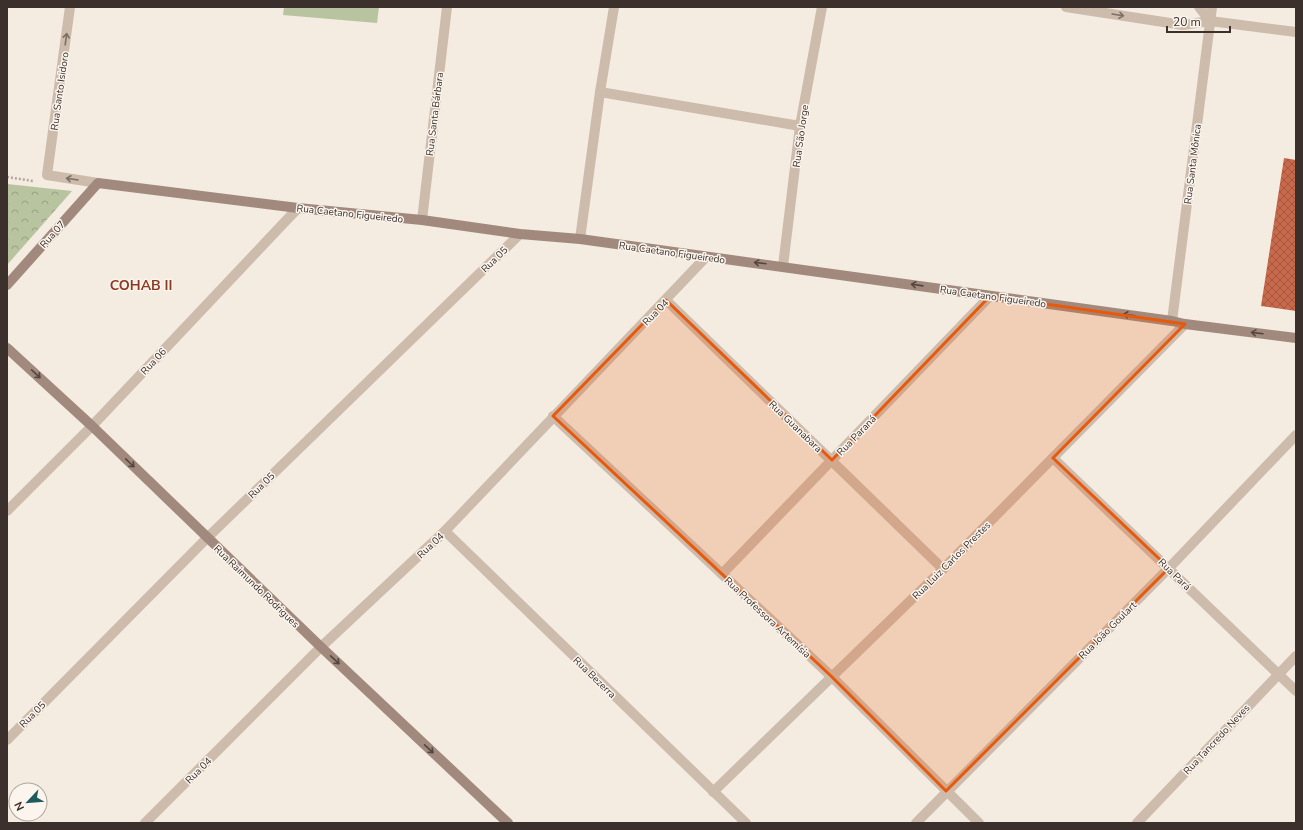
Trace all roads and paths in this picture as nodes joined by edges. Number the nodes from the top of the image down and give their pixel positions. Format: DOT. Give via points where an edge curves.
graph roads {
  1 [pos="70,7"];
  2 [pos="447,7"];
  3 [pos="614,7"];
  4 [pos="822,7"];
  5 [pos="1066,7"];
  6 [pos="1198,7"];
  7 [pos="1212,7"];
  8 [pos="1210,21"];
  9 [pos="1296,32"];
  10 [pos="600,92"];
  11 [pos="800,126"];
  12 [pos="47,175"];
  13 [pos="98,183"];
  14 [pos="298,208"];
  15 [pos="422,220"];
  16 [pos="520,234"];
  17 [pos="580,239"];
  18 [pos="706,257"];
  19 [pos="782,266"];
  20 [pos="7,285"];
  21 [pos="990,296"];
  22 [pos="666,300"];
  23 [pos="1172,321"];
  24 [pos="1185,324"];
  25 [pos="1296,338"];
  26 [pos="7,348"];
  27 [pos="554,416"];
  28 [pos="92,426"];
  29 [pos="1296,435"];
  30 [pos="1054,458"];
  31 [pos="832,460"];
  32 [pos="7,512"];
  33 [pos="445,531"];
  34 [pos="207,538"];
  35 [pos="1169,568"];
  36 [pos="943,569"];
  37 [pos="722,574"];
  38 [pos="321,647"];
  39 [pos="1296,656"];
  40 [pos="1279,673"];
  41 [pos="831,676"];
  42 [pos="1296,691"];
  43 [pos="7,740"];
  44 [pos="946,791"];
  45 [pos="713,792"];
  46 [pos="145,823"];
  47 [pos="508,823"];
  48 [pos="746,823"];
  49 [pos="916,823"];
  50 [pos="979,823"];
  51 [pos="1137,823"];
  12 -- 1 [label="street, Rua Santo Isidoro, one-way"];
  2 -- 15 [label="street, Rua Santa Bárbara"];
  3 -- 10 [label="street"];
  4 -- 11 [label="street, Rua São Jorge"];
  5 -- 8 [label="street, one-way" via="1183,25"];
  6 -- 8 [label="street"];
  7 -- 8 [label="street, Rua Santa Mônica"];
  8 -- 9 [label="street"];
  8 -- 23 [label="street, Rua Santa Mônica"];
  10 -- 11 [label="street"];
  10 -- 17 [label="street"];
  11 -- 19 [label="street, Rua São Jorge"];
  13 -- 12 [label="street, Rua Caetano Figueiredo, one-way"];
  13 -- 14 [label="main road, Rua Caetano Figueiredo"];
  13 -- 20 [label="main road, Rua 07"];
  14 -- 15 [label="main road, Rua Caetano Figueiredo"];
  14 -- 28 [label="street, Rua 06"];
  15 -- 16 [label="main road, Rua Caetano Figueiredo"];
  16 -- 17 [label="main road, Rua Caetano Figueiredo"];
  16 -- 34 [label="street, Rua 05"];
  17 -- 18 [label="main road, Rua Caetano Figueiredo"];
  19 -- 18 [label="main road, Rua Caetano Figueiredo, one-way"];
  18 -- 22 [label="street, Rua 04"];
  21 -- 19 [label="main road, Rua Caetano Figueiredo, one-way"];
  23 -- 21 [label="main road, Rua Caetano Figueiredo, one-way"];
  21 -- 31 [label="street, Rua Paraná"];
  22 -- 27 [label="street, Rua 04"];
  22 -- 31 [label="street, Rua Guanabara"];
  23 -- 24 [label="main road, Rua Caetano Figueiredo"];
  25 -- 24 [label="main road, Rua Caetano Figueiredo, one-way"];
  24 -- 30 [label="street, Rua Luiz Carlos Prestes"];
  26 -- 28 [label="main road, Rua Raimundo Rodrigues, one-way"];
  27 -- 33 [label="street, Rua 04"];
  27 -- 37 [label="street, Rua Professora Artemísia"];
  28 -- 32 [label="street, Rua 06"];
  28 -- 34 [label="main road, Rua Raimundo Rodrigues, one-way"];
  29 -- 35 [label="street, Rua João Goulart"];
  30 -- 35 [label="street, Rua Pará"];
  30 -- 36 [label="street, Rua Luiz Carlos Prestes"];
  31 -- 36 [label="street, Rua Guanabara"];
  31 -- 37 [label="street, Rua Paraná"];
  33 -- 38 [label="street, Rua 04"];
  33 -- 45 [label="street, Rua Bezerra"];
  34 -- 38 [label="main road, Rua Raimundo Rodrigues"];
  34 -- 43 [label="street, Rua 05"];
  35 -- 40 [label="street, Rua Pará"];
  35 -- 44 [label="street, Rua João Goulart"];
  36 -- 41 [label="street, Rua Luiz Carlos Prestes"];
  37 -- 41 [label="street, Rua Professora Artemísia"];
  38 -- 46 [label="street, Rua 04"];
  38 -- 47 [label="main road, Rua Raimundo Rodrigues, one-way"];
  39 -- 40 [label="street, Rua Tancredo Neves"];
  40 -- 42 [label="street, Rua Pará"];
  40 -- 51 [label="street, Rua Tancredo Neves"];
  41 -- 44 [label="street, Rua Professora Artemísia"];
  41 -- 45 [label="street, Rua Luiz Carlos Prestes"];
  44 -- 49 [label="street, Rua João Goulart"];
  44 -- 50 [label="street, Rua Professora Artemísia"];
  45 -- 48 [label="street, Rua Bezerra"];
}
